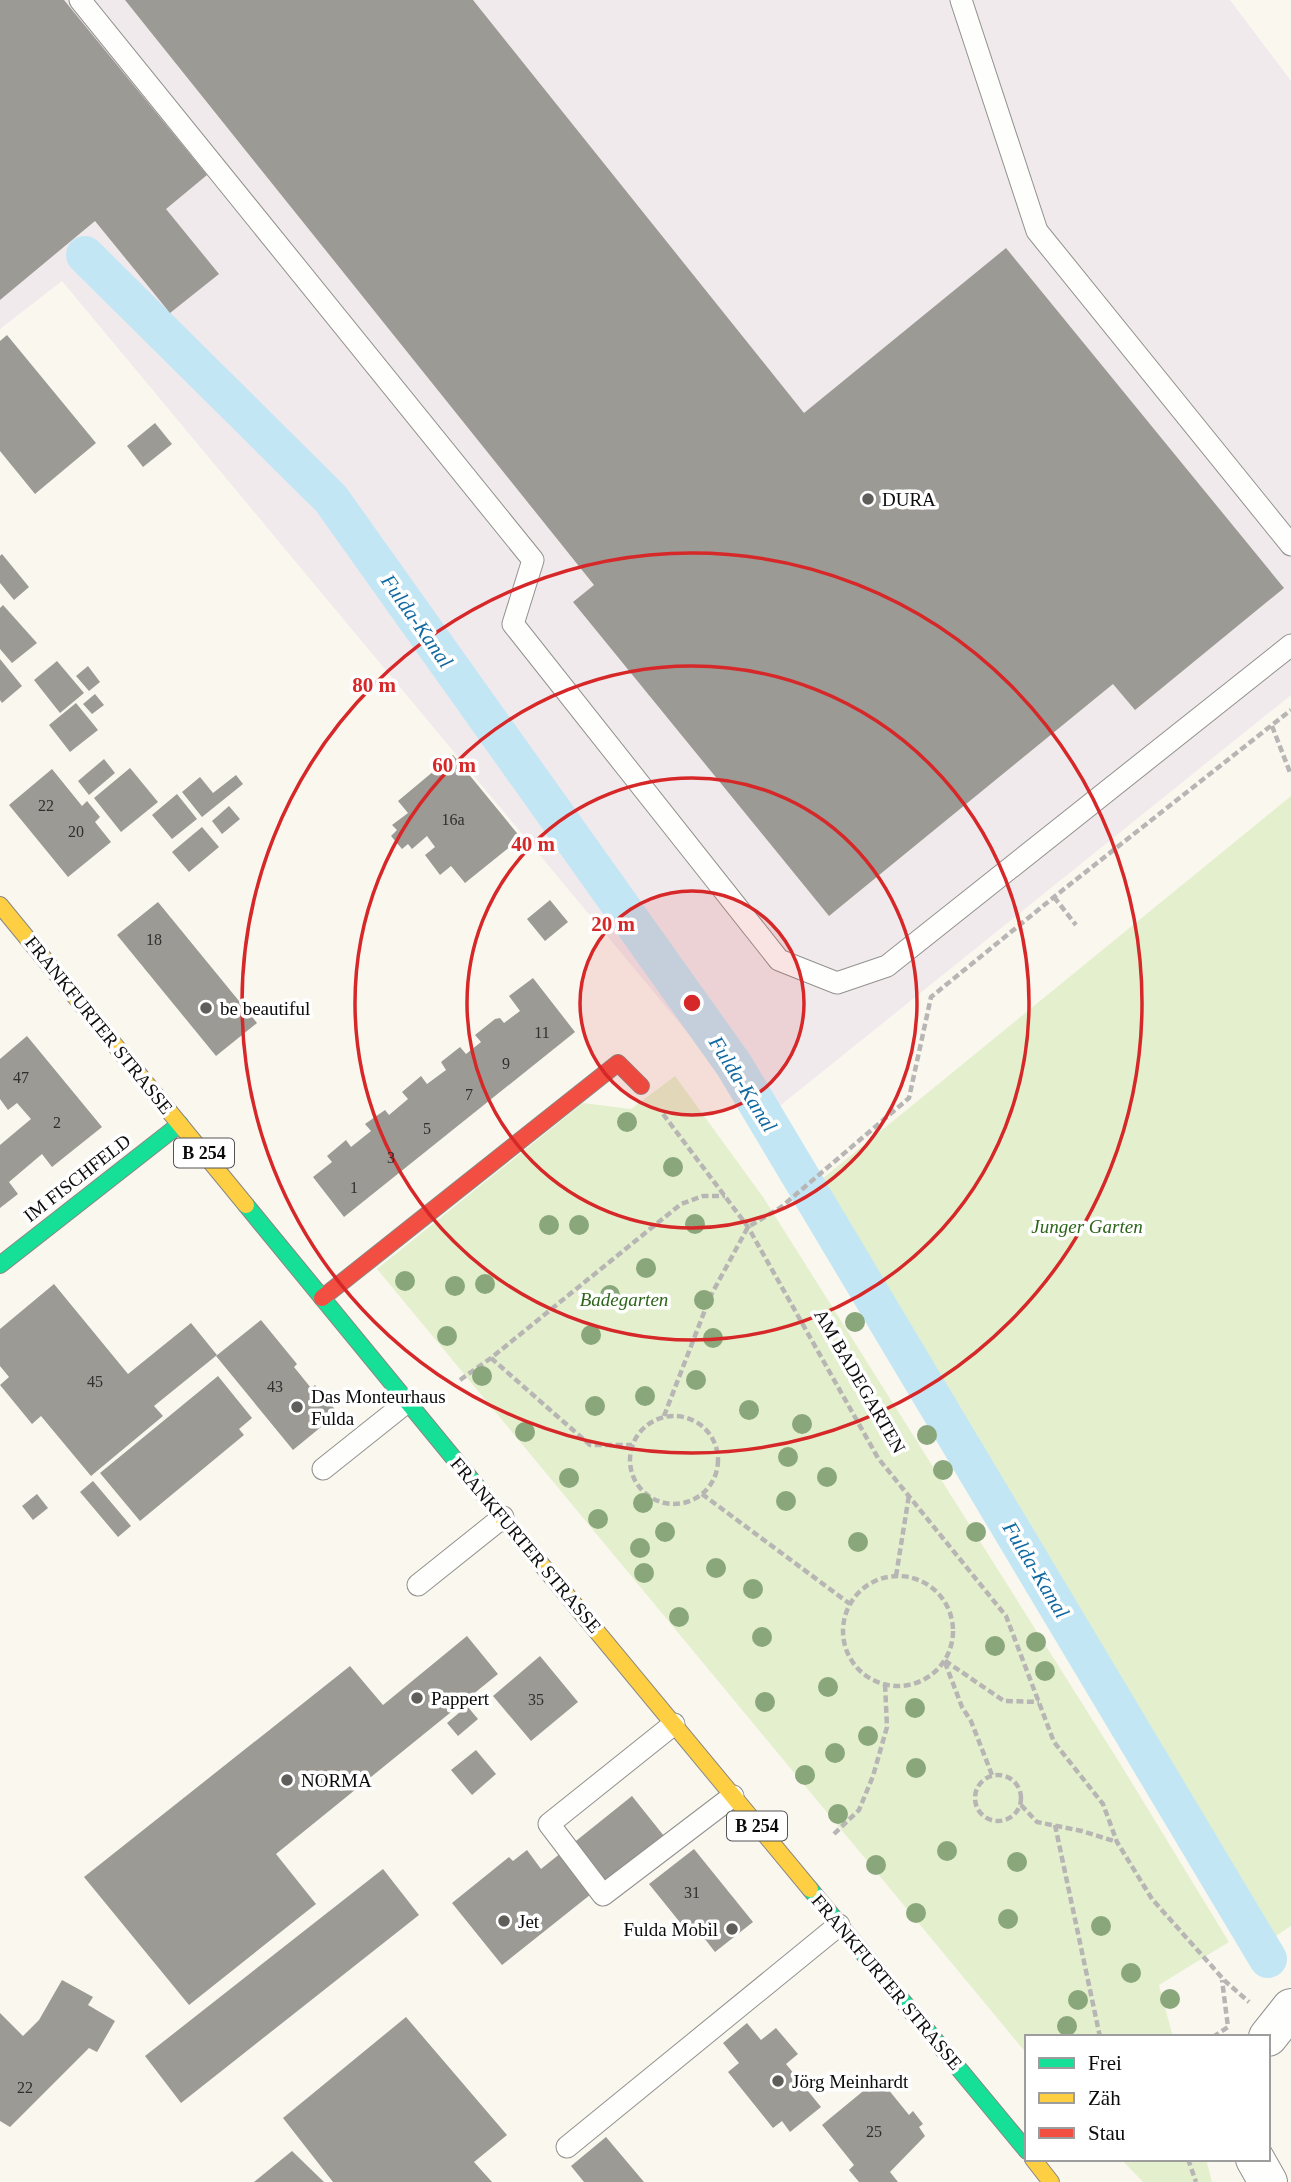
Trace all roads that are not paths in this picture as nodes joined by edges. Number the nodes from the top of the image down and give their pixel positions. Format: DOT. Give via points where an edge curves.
graph roads {
  1 [pos="80,0"];
  2 [pos="961,0"];
  3 [pos="1291,545"];
  4 [pos="1291,645"];
  5 [pos="0,905"];
  6 [pos="641,1086"];
  7 [pos="180,1124"];
  8 [pos="0,1265"];
  9 [pos="322,1298"];
  10 [pos="407,1402"];
  11 [pos="323,1469"];
  12 [pos="503,1517"];
  13 [pos="418,1584"];
  14 [pos="674,1724"];
  15 [pos="733,1796"];
  16 [pos="839,1924"];
  17 [pos="567,2147"];
  18 [pos="1025,2149"];
  19 [pos="1035,2161"];
  20 [pos="1256,2161"];
  21 [pos="1051,2182"];
  22 [pos="1268,2182"];
  1 -- 4 [label="lane" via="533,561 513,624 779,960 837,984 887,967"];
  2 -- 3 [label="lane" via="1037,231"];
  5 -- 7 [label="main road, FRANKFURTER STRASSE / B 254"];
  6 -- 9 [label="main road" via="618,1063"];
  7 -- 8 [label="main road, IM FISCHFELD"];
  7 -- 9 [label="main road, FRANKFURTER STRASSE / B 254"];
  9 -- 10 [label="main road, FRANKFURTER STRASSE / B 254"];
  10 -- 11 [label="lane"];
  10 -- 12 [label="main road, FRANKFURTER STRASSE / B 254"];
  12 -- 13 [label="lane"];
  12 -- 14 [label="main road, FRANKFURTER STRASSE / B 254"];
  14 -- 15 [label="main road, FRANKFURTER STRASSE / B 254"];
  14 -- 15 [label="lane" via="549,1824 603,1895"];
  15 -- 16 [label="main road, FRANKFURTER STRASSE / B 254"];
  16 -- 17 [label="lane"];
  16 -- 18 [label="main road, FRANKFURTER STRASSE / B 254"];
  19 -- 21 [label="main road"];
  20 -- 22 [label="street"];
}
